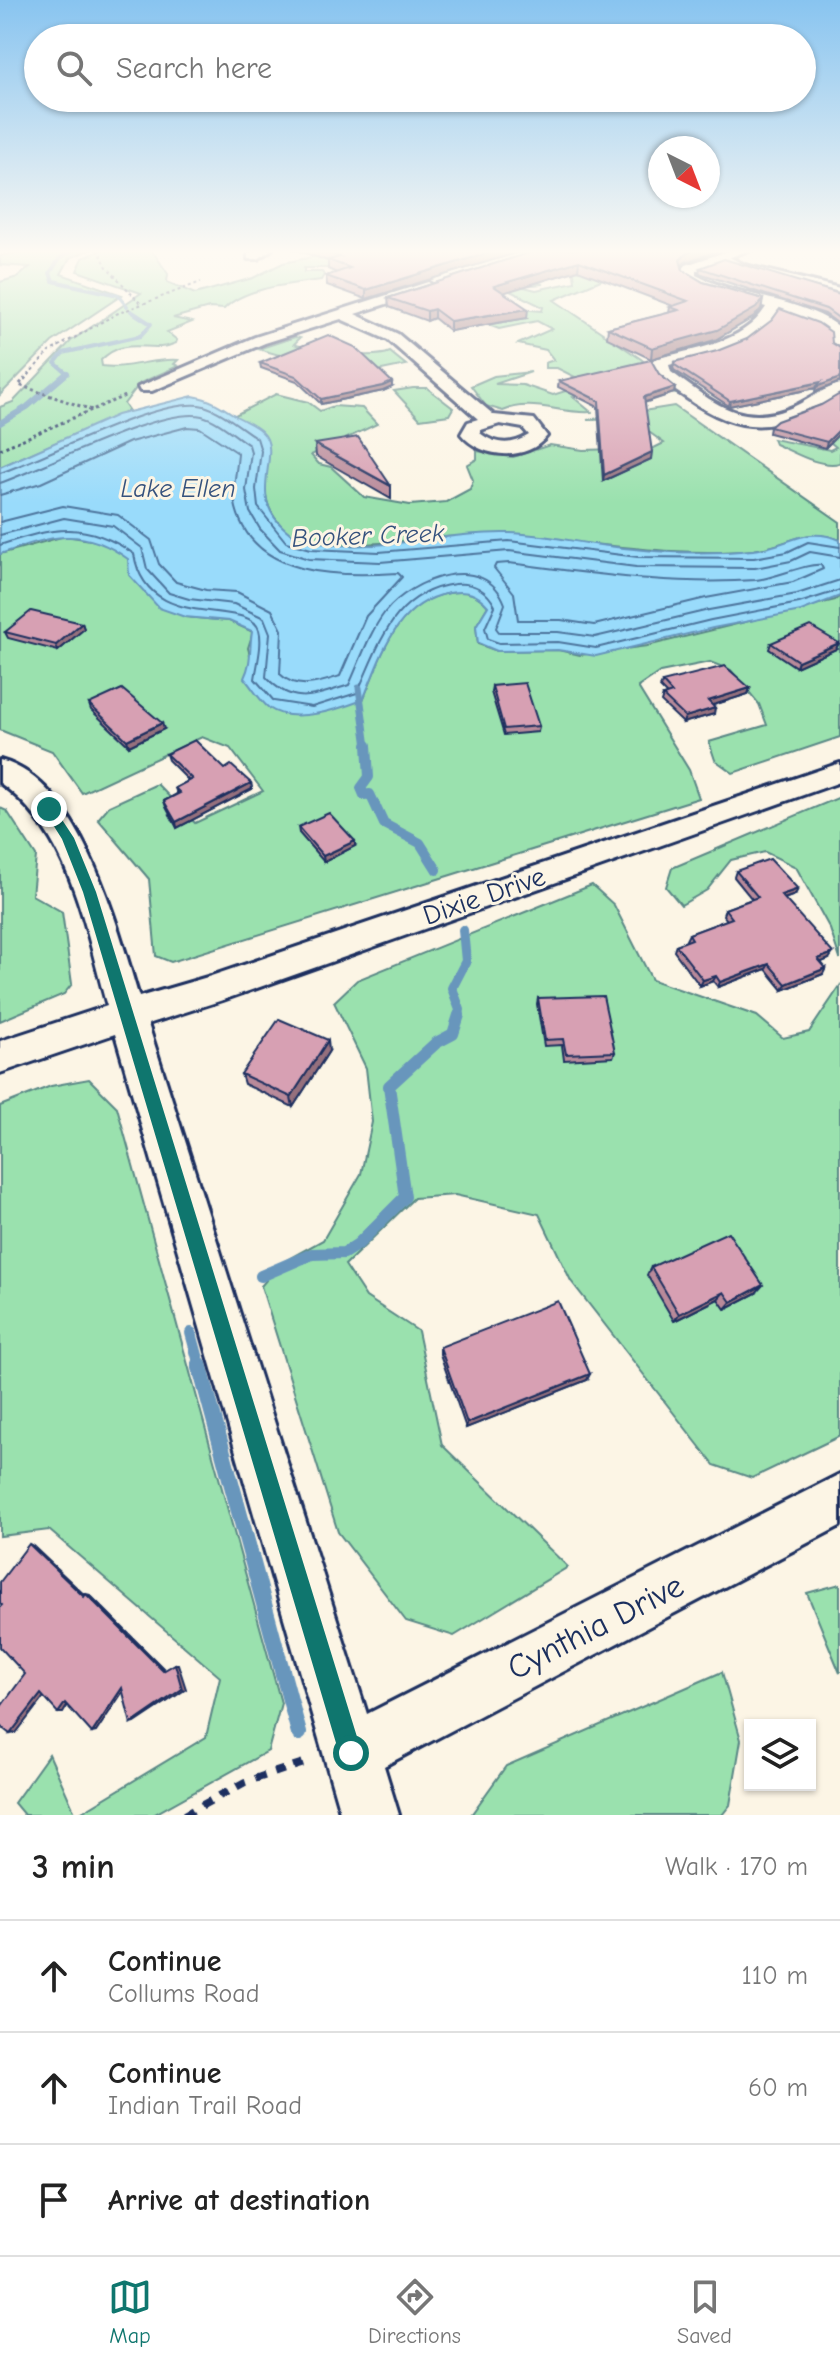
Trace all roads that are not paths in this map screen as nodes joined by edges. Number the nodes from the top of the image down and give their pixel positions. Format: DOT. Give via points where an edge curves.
graph roads {
  1 [pos="281,334"];
  2 [pos="387,334"];
  3 [pos="745,334"];
  4 [pos="146,387"];
  5 [pos="840,389"];
  6 [pos="489,420"];
  7 [pos="0,769"];
  8 [pos="840,772"];
  9 [pos="128,1016"];
  10 [pos="0,1057"];
  11 [pos="840,1499"];
  12 [pos="351,1753"];
  13 [pos="370,1815"];
  1 -- 4 [label="street"];
  2 -- 6 [label="street"];
  3 -- 5 [label="street" via="726,346 660,362 663,374 721,416 752,423 779,420"];
  7 -- 9 [label="street" via="26,785 68,838"];
  8 -- 9 [label="street, Dixie Drive"];
  9 -- 10 [label="street, Dixie Drive"];
  9 -- 12 [label="street"];
  11 -- 12 [label="street, Cynthia Drive"];
  12 -- 13 [label="street"];
}
